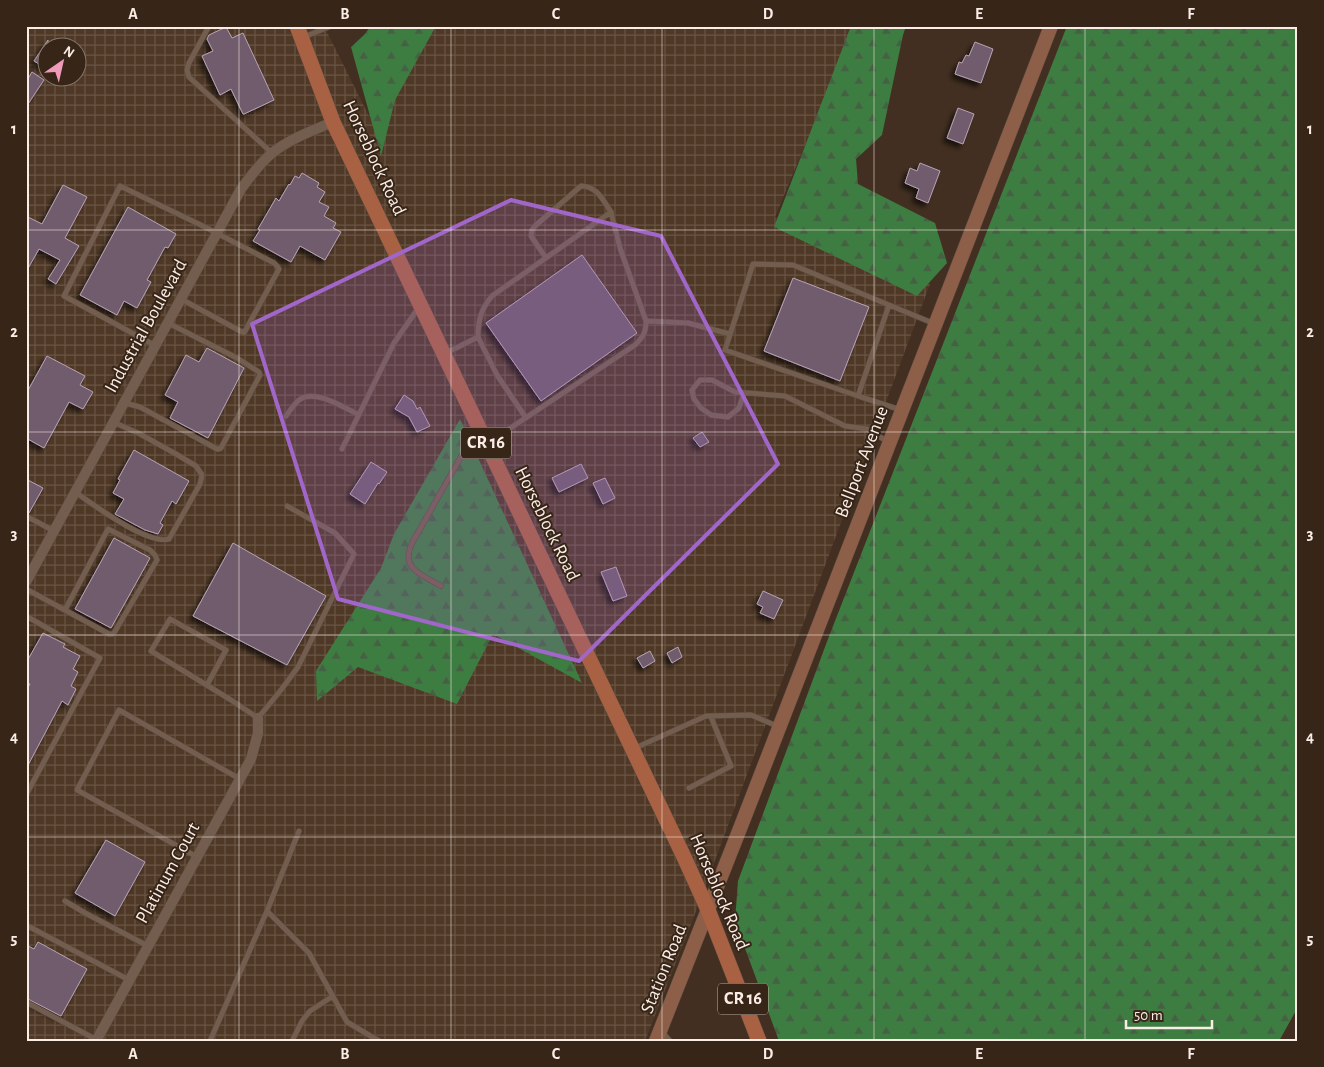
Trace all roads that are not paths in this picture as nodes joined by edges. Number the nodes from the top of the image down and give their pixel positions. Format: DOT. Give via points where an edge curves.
graph roads {
  1 [pos="209,26"];
  2 [pos="331,26"];
  3 [pos="1051,26"];
  4 [pos="299,32"];
  5 [pos="333,122"];
  6 [pos="272,154"];
  7 [pos="611,212"];
  8 [pos="217,233"];
  9 [pos="546,258"];
  10 [pos="181,299"];
  11 [pos="420,304"];
  12 [pos="889,305"];
  13 [pos="646,321"];
  14 [pos="168,323"];
  15 [pos="935,325"];
  16 [pos="730,334"];
  17 [pos="478,337"];
  18 [pos="156,346"];
  19 [pos="444,354"];
  20 [pos="744,393"];
  21 [pos="858,396"];
  22 [pos="124,403"];
  23 [pos="902,411"];
  24 [pos="359,415"];
  25 [pos="286,416"];
  26 [pos="526,418"];
  27 [pos="113,422"];
  28 [pos="485,441"];
  29 [pos="890,443"];
  30 [pos="342,449"];
  31 [pos="76,492"];
  32 [pos="286,506"];
  33 [pos="26,516"];
  34 [pos="54,531"];
  35 [pos="27,579"];
  36 [pos="441,586"];
  37 [pos="26,588"];
  38 [pos="65,610"];
  39 [pos="26,616"];
  40 [pos="207,685"];
  41 [pos="711,716"];
  42 [pos="258,718"];
  43 [pos="780,727"];
  44 [pos="632,749"];
  45 [pos="240,780"];
  46 [pos="689,788"];
  47 [pos="27,792"];
  48 [pos="300,831"];
  49 [pos="197,857"];
  50 [pos="65,901"];
  51 [pos="708,910"];
  52 [pos="267,911"];
  53 [pos="26,925"];
  54 [pos="148,946"];
  55 [pos="129,980"];
  56 [pos="333,996"];
  57 [pos="26,1002"];
  58 [pos="658,1035"];
  59 [pos="755,1039"];
  60 [pos="96,1040"];
  61 [pos="210,1041"];
  62 [pos="292,1041"];
  63 [pos="379,1041"];
  64 [pos="670,1041"];
  1 -- 6 [label="lane" via="189,63 189,77"];
  2 -- 4 [label="lane"];
  3 -- 15 [label="main road, Bellport Avenue"];
  4 -- 5 [label="main road, Horseblock Road / CR 16"];
  5 -- 6 [label="street, Industrial Boulevard" via="296,138"];
  5 -- 11 [label="main road, Horseblock Road / CR 16"];
  6 -- 8 [label="street, Industrial Boulevard" via="241,189"];
  7 -- 9 [label="lane"];
  7 -- 9 [label="lane" via="595,190 581,186 532,230 531,236"];
  7 -- 13 [label="lane"];
  8 -- 10 [label="street, Industrial Boulevard"];
  8 -- 10 [label="lane" via="274,263 279,269 244,333"];
  8 -- 18 [label="lane" via="120,186 64,296"];
  9 -- 17 [label="lane" via="485,304 478,322"];
  10 -- 14 [label="street, Industrial Boulevard"];
  11 -- 19 [label="main road, Horseblock Road / CR 16"];
  11 -- 24 [label="lane" via="394,343"];
  12 -- 15 [label="lane"];
  12 -- 16 [label="lane" via="793,265 753,264"];
  12 -- 21 [label="lane"];
  13 -- 16 [label="lane" via="688,322"];
  13 -- 26 [label="lane" via="646,329 635,345"];
  14 -- 18 [label="street, Industrial Boulevard"];
  14 -- 22 [label="lane" via="252,367 260,376 219,449 140,407"];
  15 -- 23 [label="main road, Bellport Avenue"];
  16 -- 21 [label="lane" via="725,350"];
  17 -- 19 [label="lane"];
  17 -- 26 [label="lane" via="497,375"];
  18 -- 22 [label="street, Industrial Boulevard"];
  19 -- 28 [label="main road, Horseblock Road / CR 16"];
  20 -- 20 [label="lane" via="734,392 712,380 700,380 692,390 701,408 711,415 728,417 739,408"];
  20 -- 29 [label="lane" via="785,396 845,426 866,429"];
  21 -- 23 [label="lane"];
  22 -- 27 [label="street, Industrial Boulevard"];
  23 -- 29 [label="main road, Bellport Avenue"];
  24 -- 25 [label="lane" via="320,396 308,395 298,401"];
  24 -- 30 [label="lane"];
  26 -- 28 [label="lane"];
  27 -- 31 [label="street, Industrial Boulevard"];
  27 -- 31 [label="lane" via="196,466 202,474 200,484 169,539 163,540 129,527"];
  28 -- 36 [label="lane" via="462,455 408,552 412,567"];
  28 -- 44 [label="main road, Horseblock Road / CR 16"];
  29 -- 43 [label="main road, Bellport Avenue"];
  31 -- 34 [label="street, Industrial Boulevard"];
  32 -- 42 [label="lane" via="335,533 354,554 298,667"];
  33 -- 34 [label="lane"];
  34 -- 35 [label="street, Industrial Boulevard"];
  37 -- 38 [label="lane"];
  38 -- 38 [label="lane" via="109,634 114,633 157,560 156,555 108,529"];
  39 -- 47 [label="lane" via="100,658"];
  40 -- 40 [label="lane" via="151,651 170,619 226,650"];
  40 -- 42 [label="lane"];
  41 -- 43 [label="lane" via="751,715"];
  41 -- 44 [label="lane"];
  41 -- 46 [label="lane" via="731,766"];
  42 -- 45 [label="street, Platinum Court" via="255,747"];
  43 -- 51 [label="main road, Bellport Avenue"];
  44 -- 51 [label="main road, Horseblock Road / CR 16"];
  45 -- 49 [label="street, Platinum Court"];
  45 -- 49 [label="lane" via="119,710 77,790"];
  48 -- 52 [label="lane"];
  49 -- 54 [label="street, Platinum Court"];
  50 -- 54 [label="lane"];
  51 -- 58 [label="main road, Station Road"];
  51 -- 59 [label="main road, Horseblock Road / CR 16"];
  52 -- 56 [label="lane" via="309,953"];
  52 -- 61 [label="lane"];
  53 -- 55 [label="lane"];
  54 -- 55 [label="street, Platinum Court"];
  55 -- 60 [label="street, Platinum Court"];
  56 -- 62 [label="lane" via="310,1011"];
  56 -- 63 [label="lane" via="347,1022"];
  57 -- 60 [label="lane"];
  58 -- 64 [label="lane"];
}
